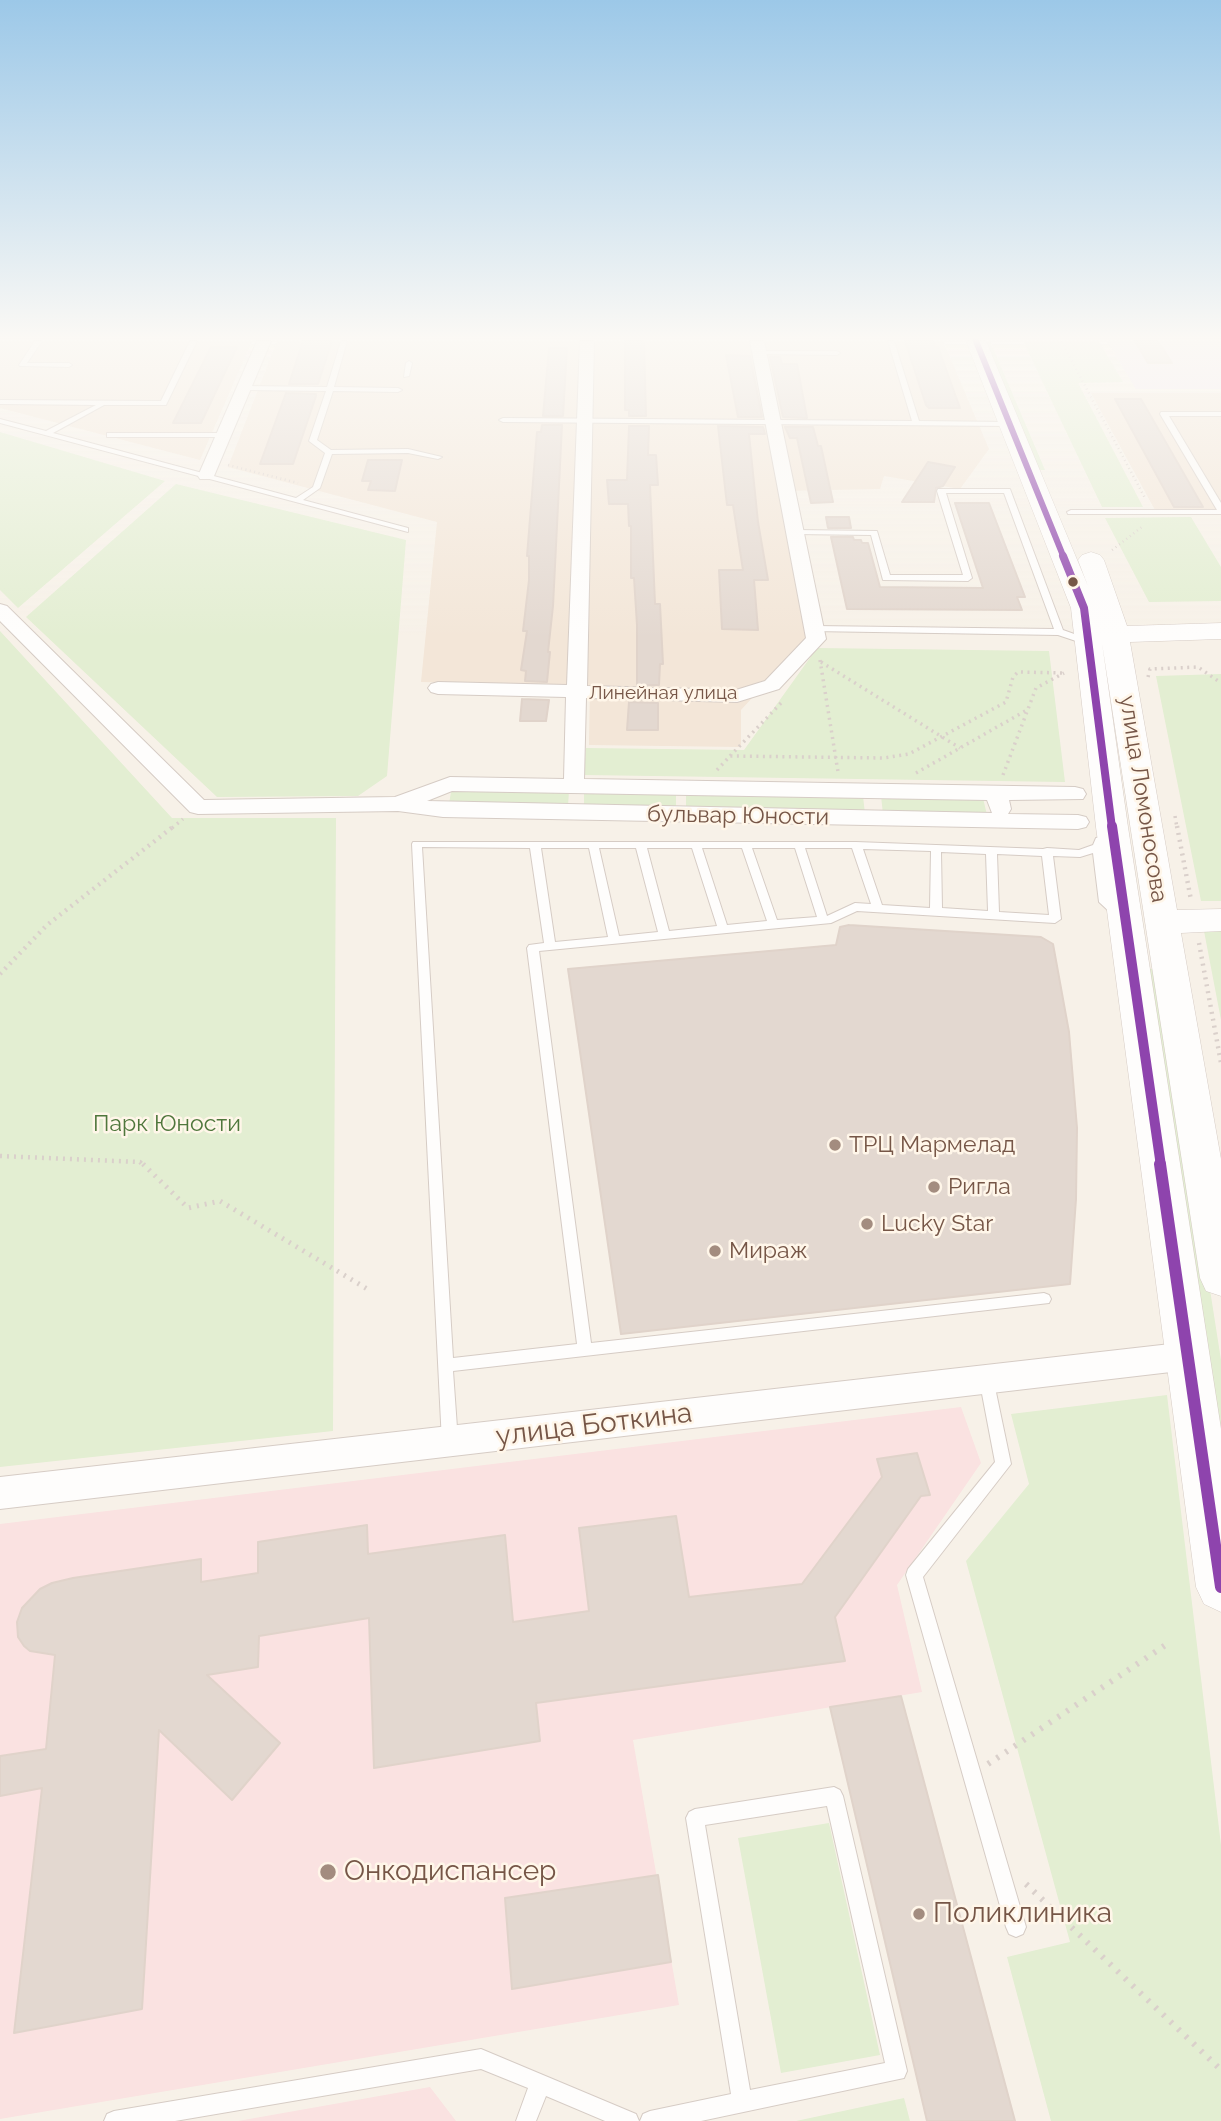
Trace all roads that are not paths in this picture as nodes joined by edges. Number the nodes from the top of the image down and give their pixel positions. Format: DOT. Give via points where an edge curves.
graph roads {
  1 [pos="69,440"];
  2 [pos="223,440"];
  3 [pos="313,440"];
  4 [pos="585,440"];
  5 [pos="776,440"];
  6 [pos="1020,440"];
  7 [pos="1030,440"];
  8 [pos="1179,440"];
  9 [pos="329,452"];
  10 [pos="438,457"];
  11 [pos="206,476"];
  12 [pos="1043,476"];
  13 [pos="298,501"];
  14 [pos="1221,511"];
  15 [pos="1071,512"];
  16 [pos="405,530"];
  17 [pos="795,532"];
  18 [pos="0,610"];
  19 [pos="1221,631"];
  20 [pos="816,634"];
  21 [pos="1221,648"];
  22 [pos="1093,652"];
  23 [pos="438,688"];
  24 [pos="579,692"];
  25 [pos="575,778"];
  26 [pos="997,793"];
  27 [pos="1075,794"];
  28 [pos="398,804"];
  29 [pos="1003,821"];
  30 [pos="1096,832"];
  31 [pos="534,844"];
  32 [pos="593,844"];
  33 [pos="641,845"];
  34 [pos="696,845"];
  35 [pos="746,845"];
  36 [pos="799,845"];
  37 [pos="856,845"];
  38 [pos="936,848"];
  39 [pos="991,849"];
  40 [pos="1047,851"];
  41 [pos="878,908"];
  42 [pos="936,911"];
  43 [pos="994,915"];
  44 [pos="824,919"];
  45 [pos="1180,920"];
  46 [pos="773,925"];
  47 [pos="723,929"];
  48 [pos="664,935"];
  49 [pos="614,940"];
  50 [pos="550,947"];
  51 [pos="1221,1278"];
  52 [pos="1044,1299"];
  53 [pos="585,1349"];
  54 [pos="1188,1356"];
  55 [pos="447,1365"];
  56 [pos="986,1378"];
  57 [pos="450,1443"];
  58 [pos="0,1493"];
  59 [pos="1221,1587"];
  60 [pos="1016,1927"];
  61 [pos="540,2083"];
  62 [pos="742,2101"];
  63 [pos="114,2121"];
  64 [pos="526,2121"];
  65 [pos="629,2121"];
  66 [pos="650,2121"];
  1 -- 11 [label="lane"];
  2 -- 11 [label="street"];
  3 -- 9 [label="lane"];
  4 -- 24 [label="street"];
  5 -- 17 [label="street"];
  6 -- 12 [label="main road, улица Ломоносова"];
  7 -- 12 [label="main road, улица Ломоносова"];
  8 -- 14 [label="lane"];
  9 -- 10 [label="lane" via="408,451"];
  9 -- 13 [label="lane" via="316,488"];
  11 -- 13 [label="lane"];
  12 -- 15 [label="main road, улица Ломоносова"];
  12 -- 22 [label="main road, улица Ломоносова"];
  13 -- 16 [label="lane"];
  14 -- 15 [label="lane"];
  15 -- 22 [label="main road, улица Ломоносова" via="1110,608"];
  17 -- 20 [label="street"];
  17 -- 22 [label="lane" via="874,533 886,578 968,578 941,491 1007,491"];
  18 -- 28 [label="street" via="198,807"];
  19 -- 22 [label="main road"];
  20 -- 22 [label="lane"];
  20 -- 24 [label="street, Линейная улица" via="772,685 737,696"];
  21 -- 22 [label="main road"];
  22 -- 30 [label="main road, улица Ломоносова"];
  22 -- 45 [label="main road, улица Ломоносова"];
  23 -- 24 [label="street, Линейная улица"];
  24 -- 25 [label="street"];
  26 -- 27 [label="street"];
  26 -- 28 [label="street" via="450,784"];
  26 -- 29 [label="street"];
  28 -- 29 [label="street, бульвар Юности" via="443,810"];
  29 -- 30 [label="street, бульвар Юности"];
  30 -- 40 [label="lane" via="1080,853"];
  30 -- 45 [label="main road, улица Ломоносова"];
  31 -- 32 [label="lane"];
  31 -- 50 [label="lane"];
  31 -- 55 [label="lane" via="417,844"];
  32 -- 33 [label="lane"];
  32 -- 49 [label="lane"];
  33 -- 34 [label="lane"];
  33 -- 48 [label="lane"];
  34 -- 35 [label="lane"];
  34 -- 47 [label="lane"];
  35 -- 36 [label="lane"];
  35 -- 46 [label="lane"];
  36 -- 37 [label="lane"];
  36 -- 44 [label="lane"];
  37 -- 38 [label="lane"];
  37 -- 41 [label="lane"];
  38 -- 39 [label="lane"];
  38 -- 42 [label="lane"];
  39 -- 40 [label="lane"];
  39 -- 43 [label="lane"];
  40 -- 43 [label="lane" via="1055,919"];
  41 -- 42 [label="lane"];
  41 -- 44 [label="lane" via="855,907"];
  42 -- 43 [label="lane"];
  44 -- 46 [label="lane"];
  45 -- 51 [label="main road, улица Ломоносова"];
  45 -- 54 [label="main road, улица Ломоносова"];
  46 -- 47 [label="lane"];
  47 -- 48 [label="lane"];
  48 -- 49 [label="lane"];
  49 -- 50 [label="lane"];
  50 -- 53 [label="lane" via="533,948"];
  52 -- 53 [label="lane"];
  53 -- 55 [label="lane"];
  54 -- 56 [label="street, улица Боткина"];
  54 -- 59 [label="main road, улица Ломоносова"];
  55 -- 57 [label="lane"];
  56 -- 57 [label="street, улица Боткина"];
  56 -- 60 [label="lane" via="1003,1464 914,1575"];
  57 -- 58 [label="street, улица Боткина"];
  61 -- 63 [label="lane" via="481,2059"];
  61 -- 64 [label="lane"];
  61 -- 65 [label="lane"];
  62 -- 62 [label="lane" via="695,1818 834,1797 897,2071"];
  62 -- 66 [label="lane"];
}
